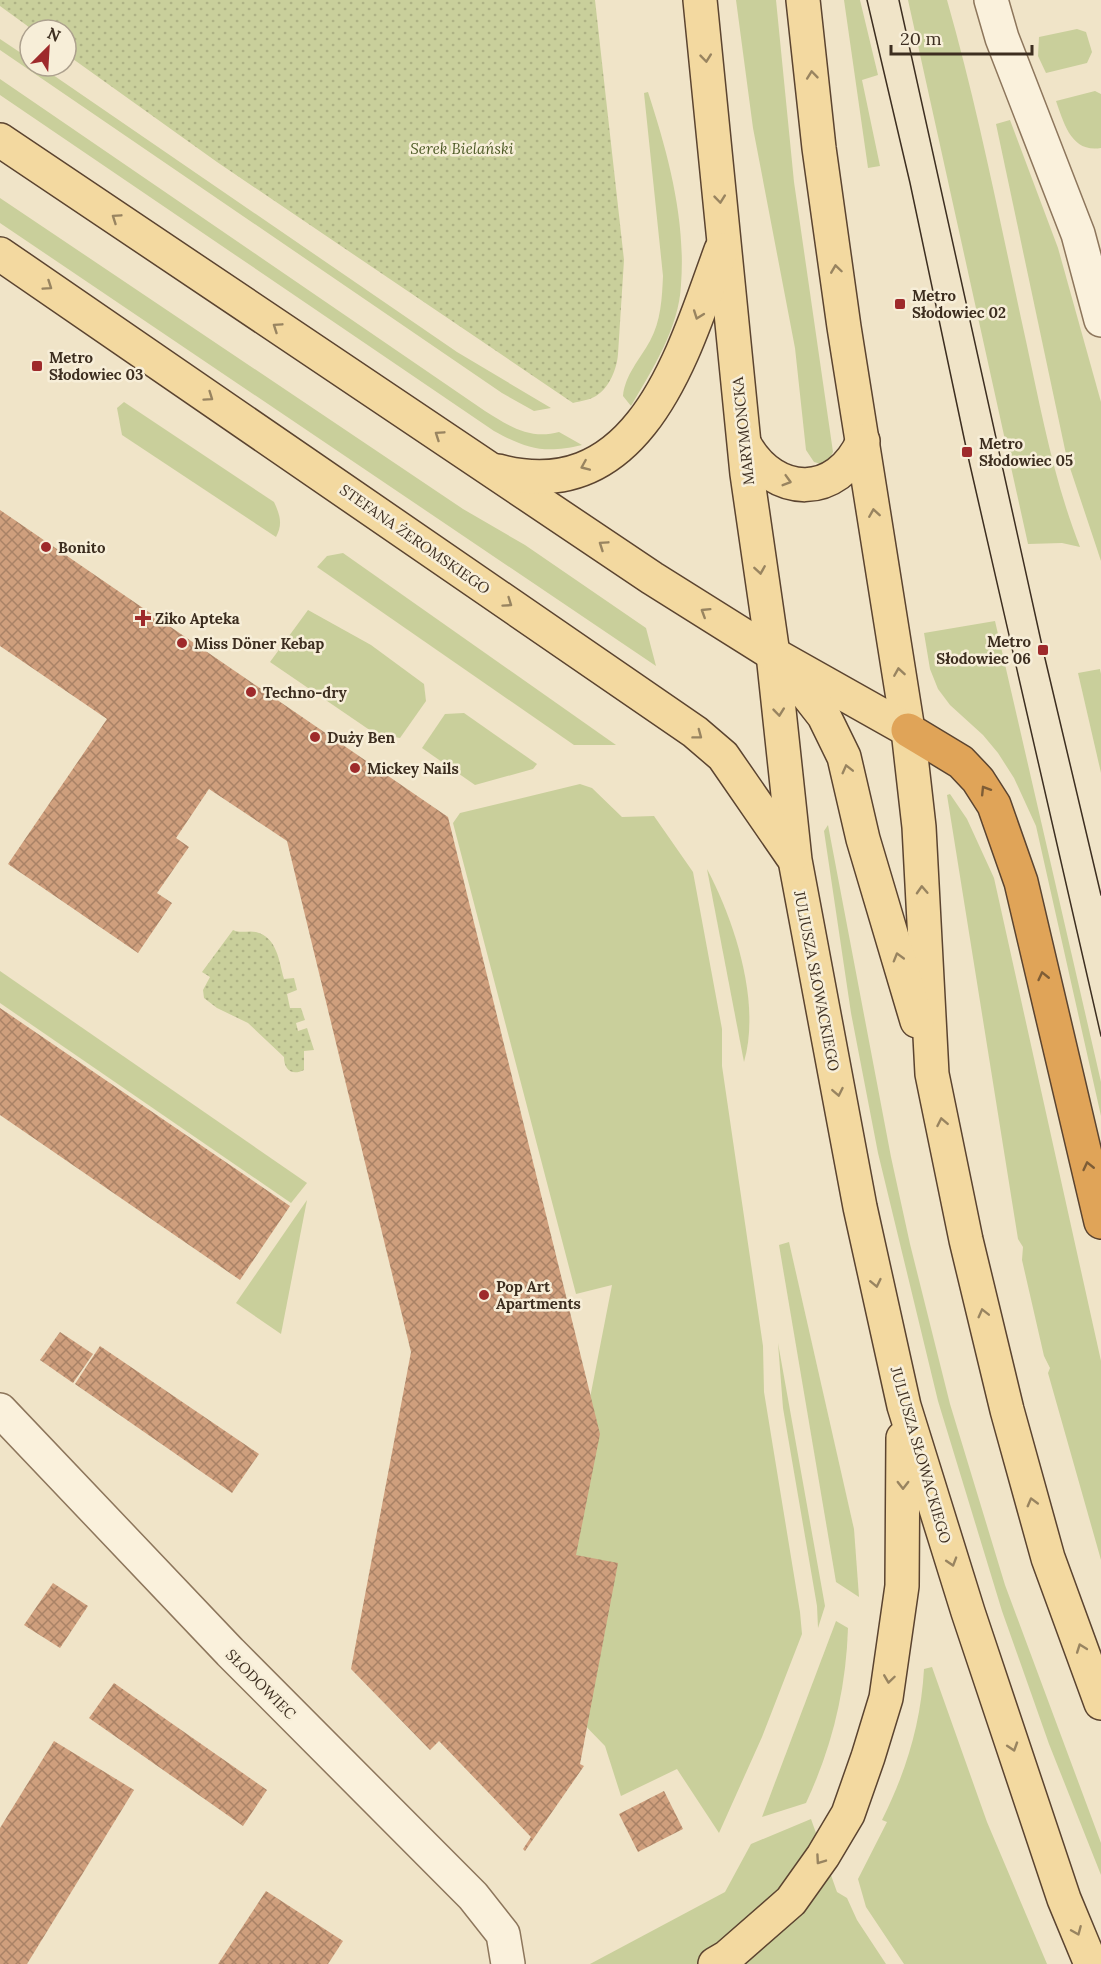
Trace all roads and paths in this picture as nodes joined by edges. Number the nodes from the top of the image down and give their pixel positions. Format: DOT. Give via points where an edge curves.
graph roads {
  1 [pos="700,0"];
  2 [pos="803,0"];
  3 [pos="991,0"];
  4 [pos="0,140"];
  5 [pos="724,240"];
  6 [pos="0,254"];
  7 [pos="1101,320"];
  8 [pos="863,441"];
  9 [pos="745,445"];
  10 [pos="488,468"];
  11 [pos="773,654"];
  12 [pos="908,730"];
  13 [pos="795,860"];
  14 [pos="932,1074"];
  15 [pos="1101,1222"];
  16 [pos="904,1406"];
  17 [pos="0,1410"];
  18 [pos="1101,1703"];
  19 [pos="508,1964"];
  20 [pos="715,1964"];
  21 [pos="1091,1964"];
  1 -- 5 [label="main road, MARYMONCKA, one-way"];
  8 -- 2 [label="main road, one-way" via="819,148"];
  3 -- 7 [label="street" via="1078,234"];
  10 -- 4 [label="main road, one-way"];
  5 -- 9 [label="main road, MARYMONCKA"];
  5 -- 10 [label="main road, one-way" via="684,352 653,410 633,436 601,460 556,475 512,475"];
  6 -- 13 [label="main road, STEFANA ŻEROMSKIEGO, one-way" via="695,732 723,756"];
  9 -- 8 [label="main road, one-way" via="755,463 772,477 793,484 814,484 845,470"];
  12 -- 8 [label="main road, one-way"];
  9 -- 11 [label="main road, MARYMONCKA, one-way"];
  11 -- 10 [label="main road, one-way"];
  11 -- 12 [label="main road"];
  11 -- 13 [label="main road, MARYMONCKA, one-way"];
  14 -- 11 [label="main road, one-way" via="863,839 844,757 824,716"];
  14 -- 12 [label="main road, one-way" via="919,827"];
  15 -- 12 [label="highway, one-way" via="1021,882 994,805 961,762"];
  13 -- 16 [label="main road, JULIUSZA SŁOWACKIEGO, one-way" via="860,1207"];
  18 -- 14 [label="main road, one-way" via="1048,1558 1007,1410"];
  16 -- 20 [label="main road, one-way" via="902,1586 886,1698 868,1757 848,1814 798,1892 727,1958"];
  16 -- 21 [label="main road, JULIUSZA SŁOWACKIEGO, one-way" via="1064,1899"];
  17 -- 19 [label="street, SŁODOWIEC" via="230,1652 473,1896 503,1934"];
}
